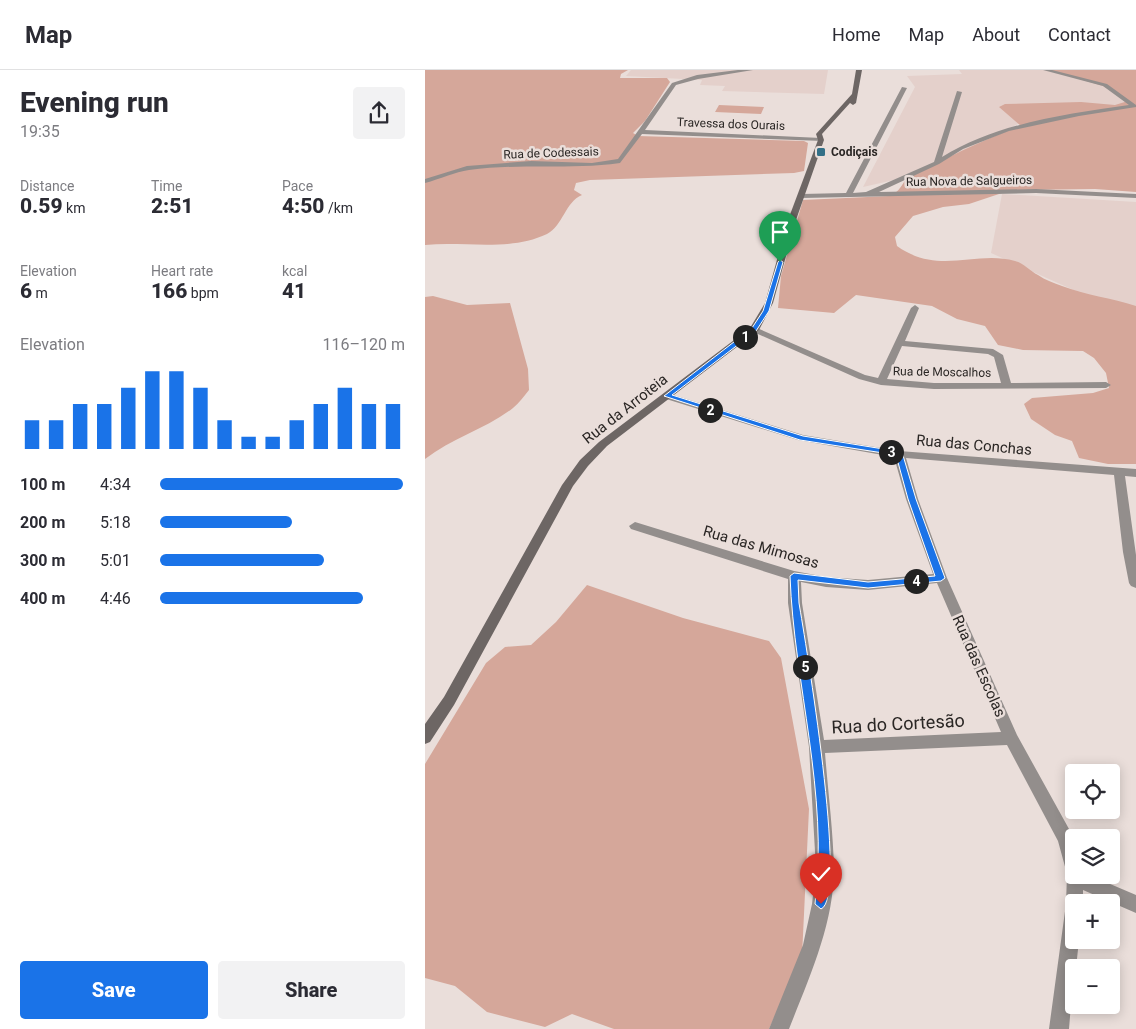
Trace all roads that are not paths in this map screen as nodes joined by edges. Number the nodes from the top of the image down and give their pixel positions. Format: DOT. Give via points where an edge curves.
graph roads {
  1 [pos="750,70"];
  2 [pos="859,70"];
  3 [pos="1046,70"];
  4 [pos="904,88"];
  5 [pos="959,92"];
  6 [pos="854,95"];
  7 [pos="853,109"];
  8 [pos="840,122"];
  9 [pos="641,132"];
  10 [pos="821,140"];
  11 [pos="937,163"];
  12 [pos="425,182"];
  13 [pos="849,194"];
  14 [pos="869,194"];
  15 [pos="802,196"];
  16 [pos="1136,196"];
  17 [pos="915,308"];
  18 [pos="754,330"];
  19 [pos="899,343"];
  20 [pos="881,382"];
  21 [pos="1106,385"];
  22 [pos="1007,386"];
  23 [pos="667,396"];
  24 [pos="899,454"];
  25 [pos="1119,472"];
  26 [pos="1136,473"];
  27 [pos="635,526"];
  28 [pos="794,576"];
  29 [pos="941,578"];
  30 [pos="1136,583"];
  31 [pos="425,737"];
  32 [pos="1011,738"];
  33 [pos="817,747"];
  34 [pos="1065,837"];
  35 [pos="1095,884"];
  36 [pos="1136,904"];
  37 [pos="1069,949"];
  38 [pos="779,1029"];
  39 [pos="1059,1029"];
  1 -- 9 [label="street" via="687,79 674,84"];
  2 -- 6 [label="main road"];
  3 -- 11 [label="street" via="1105,85 1133,106 1007,130 961,148"];
  4 -- 13 [label="street"];
  5 -- 11 [label="street"];
  6 -- 7 [label="main road"];
  6 -- 10 [label="main road, Rua da Arroteia" via="825,125 819,134"];
  8 -- 10 [label="main road, Rua da Arroteia"];
  9 -- 10 [label="street, Travessa dos Ourais"];
  9 -- 12 [label="street, Rua de Codessais" via="620,161 592,165 531,163 467,168"];
  10 -- 15 [label="main road, Rua da Arroteia"];
  11 -- 14 [label="street"];
  13 -- 14 [label="street, Rua Nova de Salgueiros"];
  13 -- 15 [label="street, Rua Nova de Salgueiros"];
  14 -- 16 [label="street, Rua Nova de Salgueiros" via="1036,191"];
  15 -- 18 [label="main road, Rua da Arroteia" via="769,303"];
  17 -- 19 [label="street"];
  18 -- 20 [label="street, Rua de Moscalhos" via="862,378"];
  18 -- 23 [label="main road, Rua da Arroteia"];
  19 -- 20 [label="street"];
  19 -- 22 [label="street, Rua de Moscalhos" via="990,350 998,355"];
  20 -- 22 [label="street, Rua de Moscalhos" via="920,386"];
  21 -- 22 [label="street"];
  23 -- 24 [label="street, Rua das Conchas" via="803,438"];
  23 -- 31 [label="main road, Rua da Arroteia" via="603,444 568,485 449,700"];
  24 -- 25 [label="street, Rua das Conchas"];
  24 -- 29 [label="street, Rua das Escolas"];
  25 -- 26 [label="street, Rua das Conchas"];
  25 -- 30 [label="street"];
  27 -- 28 [label="street, Rua das Mimosas"];
  28 -- 29 [label="street, Rua das Mimosas" via="868,585"];
  28 -- 33 [label="street" via="795,603"];
  29 -- 32 [label="street, Rua das Escolas"];
  32 -- 33 [label="street, Rua do Cortesão"];
  32 -- 34 [label="street, Rua das Escolas"];
  33 -- 38 [label="street" via="825,869 821,904 812,945"];
  35 -- 36 [label="street"];
  37 -- 39 [label="street"];
}
